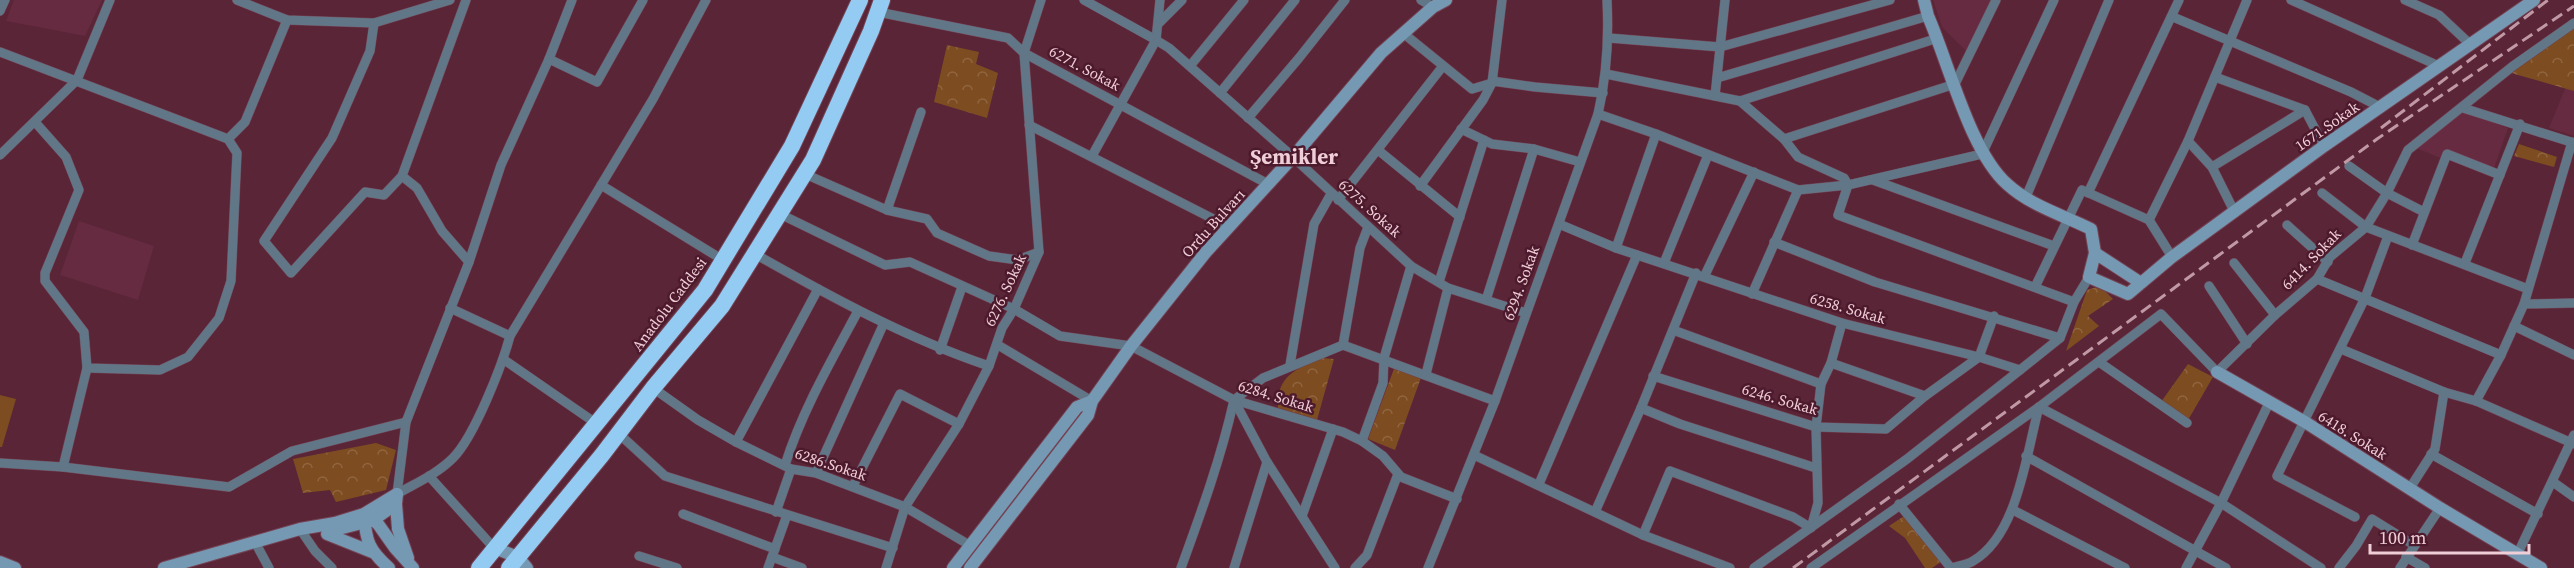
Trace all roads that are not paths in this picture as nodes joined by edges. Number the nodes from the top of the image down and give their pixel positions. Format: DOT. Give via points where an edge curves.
graph roads {
  1 [pos="5,0"];
  2 [pos="110,0"];
  3 [pos="237,0"];
  4 [pos="450,0"];
  5 [pos="466,0"];
  6 [pos="572,0"];
  7 [pos="642,0"];
  8 [pos="706,0"];
  9 [pos="860,0"];
  10 [pos="1041,0"];
  11 [pos="1084,0"];
  12 [pos="1160,0"];
  13 [pos="1182,0"];
  14 [pos="1244,0"];
  15 [pos="1295,0"];
  16 [pos="1345,0"];
  17 [pos="1421,0"];
  18 [pos="1446,0"];
  19 [pos="1502,0"];
  20 [pos="1607,0"];
  21 [pos="1725,0"];
  22 [pos="1890,0"];
  23 [pos="1924,0"];
  24 [pos="1996,0"];
  25 [pos="2054,0"];
  26 [pos="2109,0"];
  27 [pos="2179,0"];
  28 [pos="2247,0"];
  29 [pos="2291,0"];
  30 [pos="2405,0"];
  31 [pos="2534,0"];
  32 [pos="880,6"];
  33 [pos="1433,8"];
  34 [pos="0,11"];
  35 [pos="1928,16"];
  36 [pos="2173,17"];
  37 [pos="287,21"];
  38 [pos="374,23"];
  39 [pos="1159,23"];
  40 [pos="2574,23"];
  41 [pos="1403,33"];
  42 [pos="1609,38"];
  43 [pos="1938,38"];
  44 [pos="1156,40"];
  45 [pos="2230,40"];
  46 [pos="2471,45"];
  47 [pos="1720,47"];
  48 [pos="0,52"];
  49 [pos="1024,53"];
  50 [pos="549,59"];
  51 [pos="1190,66"];
  52 [pos="1443,66"];
  53 [pos="2439,66"];
  54 [pos="1606,74"];
  55 [pos="2215,76"];
  56 [pos="1717,78"];
  57 [pos="77,80"];
  58 [pos="1492,82"];
  59 [pos="1955,84"];
  60 [pos="1220,93"];
  61 [pos="1603,93"];
  62 [pos="1715,96"];
  63 [pos="1740,101"];
  64 [pos="1121,104"];
  65 [pos="2380,107"];
  66 [pos="2463,108"];
  67 [pos="2305,110"];
  68 [pos="921,112"];
  69 [pos="1598,114"];
  70 [pos="1248,118"];
  71 [pos="35,122"];
  72 [pos="1029,124"];
  73 [pos="2520,124"];
  74 [pos="1461,129"];
  75 [pos="1656,134"];
  76 [pos="228,139"];
  77 [pos="1784,139"];
  78 [pos="1484,140"];
  79 [pos="2188,141"];
  80 [pos="2573,143"];
  81 [pos="2324,146"];
  82 [pos="1534,149"];
  83 [pos="1378,150"];
  84 [pos="1,152"];
  85 [pos="1982,154"];
  86 [pos="1708,155"];
  87 [pos="1092,156"];
  88 [pos="1293,157"];
  89 [pos="1580,162"];
  90 [pos="2349,166"];
  91 [pos="2212,167"];
  92 [pos="1754,172"];
  93 [pos="805,174"];
  94 [pos="2500,175"];
  95 [pos="402,176"];
  96 [pos="1873,180"];
  97 [pos="1268,184"];
  98 [pos="601,185"];
  99 [pos="1848,185"];
  100 [pos="1420,186"];
  101 [pos="1798,190"];
  102 [pos="2322,193"];
  103 [pos="2387,193"];
  104 [pos="2088,194"];
  105 [pos="1335,197"];
  106 [pos="2026,197"];
  107 [pos="887,210"];
  108 [pos="2424,212"];
  109 [pos="2235,213"];
  110 [pos="780,214"];
  111 [pos="1460,217"];
  112 [pos="2067,220"];
  113 [pos="2149,220"];
  114 [pos="2289,223"];
  115 [pos="1559,224"];
  116 [pos="1229,227"];
  117 [pos="1368,227"];
  118 [pos="2366,227"];
  119 [pos="2388,236"];
  120 [pos="1774,242"];
  121 [pos="2412,245"];
  122 [pos="2054,246"];
  123 [pos="1616,248"];
  124 [pos="1040,252"];
  125 [pos="2095,253"];
  126 [pos="755,254"];
  127 [pos="1637,255"];
  128 [pos="2172,257"];
  129 [pos="723,260"];
  130 [pos="2329,260"];
  131 [pos="469,262"];
  132 [pos="1664,263"];
  133 [pos="2234,263"];
  134 [pos="2465,263"];
  135 [pos="1411,266"];
  136 [pos="1700,274"];
  137 [pos="2090,277"];
  138 [pos="2316,279"];
  139 [pos="1439,282"];
  140 [pos="2140,283"];
  141 [pos="2209,286"];
  142 [pos="962,287"];
  143 [pos="2035,287"];
  144 [pos="1448,288"];
  145 [pos="818,289"];
  146 [pos="2528,289"];
  147 [pos="1752,294"];
  148 [pos="2365,298"];
  149 [pos="1486,300"];
  150 [pos="2074,302"];
  151 [pos="2574,303"];
  152 [pos="2524,304"];
  153 [pos="450,308"];
  154 [pos="1014,309"];
  155 [pos="858,311"];
  156 [pos="1526,313"];
  157 [pos="2275,315"];
  158 [pos="1994,316"];
  159 [pos="884,323"];
  160 [pos="1842,323"];
  161 [pos="2514,326"];
  162 [pos="1673,330"];
  163 [pos="510,336"];
  164 [pos="2060,338"];
  165 [pos="2247,344"];
  166 [pos="998,345"];
  167 [pos="1343,345"];
  168 [pos="1131,346"];
  169 [pos="2341,349"];
  170 [pos="940,350"];
  171 [pos="2501,355"];
  172 [pos="2574,355"];
  173 [pos="1979,357"];
  174 [pos="1384,358"];
  175 [pos="504,359"];
  176 [pos="2099,362"];
  177 [pos="1831,363"];
  178 [pos="1290,365"];
  179 [pos="989,366"];
  180 [pos="87,368"];
  181 [pos="2020,370"];
  182 [pos="2217,372"];
  183 [pos="1426,374"];
  184 [pos="1653,376"];
  185 [pos="1821,384"];
  186 [pos="653,388"];
  187 [pos="2444,392"];
  188 [pos="1924,396"];
  189 [pos="1234,400"];
  190 [pos="1092,401"];
  191 [pos="1495,401"];
  192 [pos="2476,401"];
  193 [pos="2269,403"];
  194 [pos="2039,407"];
  195 [pos="1641,408"];
  196 [pos="406,422"];
  197 [pos="2305,422"];
  198 [pos="2187,423"];
  199 [pos="597,424"];
  200 [pos="959,424"];
  201 [pos="1816,427"];
  202 [pos="1333,429"];
  203 [pos="618,434"];
  204 [pos="2573,440"];
  205 [pos="1362,441"];
  206 [pos="736,442"];
  207 [pos="1474,454"];
  208 [pos="2431,454"];
  209 [pos="2026,456"];
  210 [pos="1267,462"];
  211 [pos="0,463"];
  212 [pos="63,467"];
  213 [pos="788,467"];
  214 [pos="1816,468"];
  215 [pos="816,473"];
  216 [pos="1398,474"];
  217 [pos="429,476"];
  218 [pos="2553,482"];
  219 [pos="1539,484"];
  220 [pos="853,486"];
  221 [pos="2410,488"];
  222 [pos="2574,497"];
  223 [pos="396,499"];
  224 [pos="1456,499"];
  225 [pos="1899,504"];
  226 [pos="2222,504"];
  227 [pos="906,507"];
  228 [pos="2440,508"];
  229 [pos="2013,510"];
  230 [pos="776,512"];
  231 [pos="1595,512"];
  232 [pos="683,514"];
  233 [pos="2538,514"];
  234 [pos="787,515"];
  235 [pos="1302,516"];
  236 [pos="2355,517"];
  237 [pos="367,519"];
  238 [pos="1811,528"];
  239 [pos="303,529"];
  240 [pos="322,533"];
  241 [pos="1643,535"];
  242 [pos="255,542"];
  243 [pos="2414,545"];
  244 [pos="971,546"];
  245 [pos="494,548"];
  246 [pos="893,548"];
  247 [pos="372,552"];
  248 [pos="2194,552"];
  249 [pos="774,553"];
  250 [pos="2518,554"];
  251 [pos="639,556"];
  252 [pos="2406,557"];
  253 [pos="0,562"];
  254 [pos="518,564"];
  255 [pos="1972,565"];
  256 [pos="15,568"];
  257 [pos="164,568"];
  258 [pos="269,568"];
  259 [pos="332,568"];
  260 [pos="389,568"];
  261 [pos="413,568"];
  262 [pos="479,568"];
  263 [pos="677,568"];
  264 [pos="768,568"];
  265 [pos="802,568"];
  266 [pos="886,568"];
  267 [pos="953,568"];
  268 [pos="969,568"];
  269 [pos="1181,568"];
  270 [pos="1233,568"];
  271 [pos="1335,568"];
  272 [pos="1355,568"];
  273 [pos="1428,568"];
  274 [pos="1730,568"];
  275 [pos="1754,568"];
  276 [pos="1811,568"];
  277 [pos="1951,568"];
  278 [pos="2125,568"];
  279 [pos="2186,568"];
  280 [pos="2226,568"];
  281 [pos="2321,568"];
  282 [pos="2339,568"];
  283 [pos="2400,568"];
  284 [pos="2425,568"];
  285 [pos="2541,568"];
  1 -- 34 [label="street"];
  2 -- 57 [label="street"];
  3 -- 37 [label="street"];
  4 -- 38 [label="street"];
  5 -- 95 [label="street"];
  6 -- 50 [label="street"];
  7 -- 50 [label="street" via="597,82"];
  8 -- 98 [label="street"];
  9 -- 129 [label="highway, Anadolu Caddesi" via="792,146"];
  10 -- 49 [label="street, 6276. Sokak"];
  11 -- 44 [label="street, 6275. Sokak"];
  12 -- 39 [label="street"];
  13 -- 39 [label="street"];
  14 -- 51 [label="street"];
  15 -- 60 [label="street"];
  16 -- 70 [label="street"];
  17 -- 33 [label="street"];
  18 -- 33 [label="street, Ordu Bulvarı"];
  19 -- 58 [label="street"];
  20 -- 42 [label="street, 6294. Sokak"];
  21 -- 47 [label="street"];
  22 -- 47 [label="street"];
  23 -- 35 [label="street"];
  24 -- 59 [label="street"];
  25 -- 85 [label="street"];
  26 -- 106 [label="street"];
  27 -- 36 [label="street"];
  28 -- 45 [label="street"];
  29 -- 53 [label="street"];
  30 -- 46 [label="street" via="2439,15"];
  31 -- 46 [label="street, 1671.Sokak"];
  32 -- 49 [label="street, 6271. Sokak" via="1008,38"];
  32 -- 93 [label="highway"];
  33 -- 41 [label="street, Ordu Bulvarı"];
  35 -- 43 [label="street"];
  35 -- 56 [label="street"];
  36 -- 45 [label="street"];
  36 -- 104 [label="street"];
  37 -- 38 [label="street"];
  37 -- 76 [label="street" via="245,122"];
  38 -- 95 [label="street" via="370,51 332,138 264,241 291,273 365,192 384,195"];
  39 -- 44 [label="street"];
  40 -- 66 [label="street"];
  41 -- 52 [label="street"];
  41 -- 88 [label="street, Ordu Bulvarı" via="1381,53"];
  42 -- 47 [label="street"];
  42 -- 54 [label="street, 6294. Sokak"];
  43 -- 59 [label="street"];
  43 -- 63 [label="street"];
  44 -- 51 [label="street, 6275. Sokak"];
  44 -- 64 [label="street"];
  45 -- 55 [label="street"];
  45 -- 65 [label="street"];
  46 -- 53 [label="street, 1671.Sokak"];
  47 -- 56 [label="street"];
  48 -- 57 [label="street"];
  49 -- 64 [label="street, 6271. Sokak"];
  49 -- 72 [label="street, 6276. Sokak"];
  50 -- 131 [label="street" via="501,165"];
  51 -- 60 [label="street, 6275. Sokak"];
  52 -- 58 [label="street" via="1472,89"];
  52 -- 83 [label="street"];
  53 -- 65 [label="street, 1671.Sokak"];
  54 -- 61 [label="street, 6294. Sokak"];
  54 -- 62 [label="street"];
  55 -- 67 [label="street"];
  55 -- 79 [label="street"];
  56 -- 62 [label="street"];
  57 -- 71 [label="street"];
  57 -- 76 [label="street"];
  58 -- 61 [label="street"];
  58 -- 74 [label="street"];
  59 -- 77 [label="street"];
  59 -- 85 [label="street"];
  60 -- 70 [label="street, 6275. Sokak"];
  61 -- 69 [label="street, 6294. Sokak"];
  62 -- 63 [label="street"];
  63 -- 77 [label="street"];
  64 -- 87 [label="street"];
  64 -- 97 [label="street, 6271. Sokak"];
  65 -- 81 [label="street, 1671.Sokak"];
  66 -- 73 [label="street"];
  66 -- 103 [label="street, 6414. Sokak" via="2408,150"];
  67 -- 81 [label="street"];
  67 -- 91 [label="street"];
  68 -- 107 [label="street"];
  69 -- 75 [label="street"];
  69 -- 89 [label="street, 6294. Sokak"];
  70 -- 88 [label="street, 6275. Sokak"];
  71 -- 84 [label="street"];
  71 -- 180 [label="street" via="66,157 79,190 45,281 84,333"];
  72 -- 87 [label="street"];
  72 -- 124 [label="street, 6276. Sokak"];
  73 -- 80 [label="street"];
  73 -- 94 [label="street"];
  74 -- 78 [label="street"];
  74 -- 100 [label="street"];
  75 -- 86 [label="street"];
  75 -- 123 [label="street"];
  76 -- 180 [label="street" via="237,153 231,281 219,318 188,357 160,370"];
  77 -- 99 [label="street" via="1798,157 1844,178"];
  78 -- 82 [label="street"];
  78 -- 111 [label="street"];
  79 -- 91 [label="street"];
  79 -- 113 [label="street"];
  80 -- 146 [label="street"];
  81 -- 109 [label="street, 1671.Sokak"];
  82 -- 89 [label="street"];
  82 -- 149 [label="street"];
  83 -- 100 [label="street"];
  83 -- 105 [label="street"];
  85 -- 96 [label="street"];
  85 -- 106 [label="street" via="2007,184"];
  86 -- 92 [label="street"];
  86 -- 132 [label="street"];
  87 -- 116 [label="street"];
  88 -- 97 [label="street, Ordu Bulvarı"];
  88 -- 105 [label="street, 6275. Sokak"];
  89 -- 115 [label="street, 6294. Sokak"];
  90 -- 103 [label="street"];
  91 -- 109 [label="street"];
  92 -- 101 [label="street"];
  92 -- 136 [label="street"];
  93 -- 107 [label="street"];
  93 -- 110 [label="highway"];
  94 -- 108 [label="street" via="2447,154"];
  94 -- 134 [label="street"];
  95 -- 131 [label="street" via="417,188 442,231"];
  96 -- 99 [label="street"];
  96 -- 122 [label="street"];
  97 -- 116 [label="street, Ordu Bulvarı"];
  98 -- 129 [label="street"];
  98 -- 163 [label="street"];
  99 -- 101 [label="street"];
  99 -- 143 [label="street" via="1838,215"];
  100 -- 111 [label="street"];
  101 -- 120 [label="street"];
  102 -- 118 [label="street"];
  103 -- 108 [label="street"];
  103 -- 118 [label="street, 6414. Sokak"];
  104 -- 112 [label="street" via="2082,190"];
  104 -- 113 [label="street"];
  105 -- 117 [label="street, 6275. Sokak"];
  105 -- 178 [label="street" via="1314,224"];
  106 -- 112 [label="street"];
  107 -- 124 [label="street" via="927,219 937,233 989,256 1018,260"];
  108 -- 121 [label="street"];
  109 -- 128 [label="street, 1671.Sokak"];
  110 -- 126 [label="highway"];
  110 -- 142 [label="street, 6284. Sokak" via="885,265 910,262"];
  111 -- 139 [label="street"];
  112 -- 122 [label="street"];
  112 -- 125 [label="street" via="2091,229"];
  113 -- 128 [label="street"];
  114 -- 130 [label="street"];
  115 -- 123 [label="street, 6258. Sokak"];
  115 -- 156 [label="street, 6294. Sokak"];
  116 -- 168 [label="street, Ordu Bulvarı"];
  117 -- 135 [label="street, 6275. Sokak"];
  117 -- 167 [label="street" via="1360,248"];
  118 -- 119 [label="street"];
  118 -- 130 [label="street, 6414. Sokak"];
  119 -- 121 [label="street"];
  119 -- 148 [label="street"];
  120 -- 147 [label="street"];
  120 -- 158 [label="street" via="1875,282"];
  121 -- 134 [label="street"];
  122 -- 143 [label="street"];
  123 -- 127 [label="street, 6258. Sokak"];
  124 -- 154 [label="street, 6276. Sokak"];
  125 -- 137 [label="street"];
  125 -- 140 [label="street"];
  126 -- 145 [label="street"];
  126 -- 186 [label="highway" via="722,306"];
  127 -- 132 [label="street, 6258. Sokak"];
  127 -- 219 [label="street"];
  128 -- 140 [label="street, 1671.Sokak"];
  129 -- 199 [label="highway, Anadolu Caddesi" via="705,290"];
  130 -- 138 [label="street, 6414. Sokak"];
  131 -- 153 [label="street"];
  132 -- 136 [label="street, 6258. Sokak"];
  133 -- 157 [label="street"];
  134 -- 146 [label="street"];
  135 -- 139 [label="street, 6275. Sokak"];
  135 -- 174 [label="street"];
  136 -- 147 [label="street, 6258. Sokak"];
  136 -- 162 [label="street"];
  137 -- 140 [label="street" via="2128,294"];
  137 -- 150 [label="street"];
  138 -- 148 [label="street"];
  138 -- 157 [label="street, 6414. Sokak"];
  139 -- 144 [label="street, 6275. Sokak"];
  141 -- 165 [label="street"];
  142 -- 154 [label="street, 6284. Sokak"];
  142 -- 170 [label="street"];
  143 -- 150 [label="street"];
  144 -- 149 [label="street, 6275. Sokak"];
  144 -- 183 [label="street"];
  145 -- 155 [label="street"];
  145 -- 206 [label="street"];
  146 -- 152 [label="street"];
  147 -- 160 [label="street, 6258. Sokak"];
  148 -- 169 [label="street"];
  148 -- 171 [label="street"];
  149 -- 156 [label="street, 6275. Sokak"];
  150 -- 164 [label="street"];
  151 -- 152 [label="street"];
  152 -- 161 [label="street"];
  153 -- 163 [label="street"];
  153 -- 196 [label="street"];
  154 -- 166 [label="street, 6276. Sokak" via="1002,328"];
  154 -- 168 [label="street, 6284. Sokak" via="1060,336"];
  155 -- 159 [label="street"];
  155 -- 213 [label="street" via="793,440"];
  156 -- 191 [label="street, 6294. Sokak"];
  157 -- 165 [label="street, 6414. Sokak"];
  158 -- 164 [label="street"];
  158 -- 173 [label="street"];
  159 -- 170 [label="street"];
  159 -- 215 [label="street"];
  160 -- 173 [label="street, 6258. Sokak"];
  160 -- 177 [label="street"];
  161 -- 171 [label="street"];
  161 -- 172 [label="street"];
  162 -- 184 [label="street"];
  162 -- 185 [label="street"];
  163 -- 175 [label="street"];
  164 -- 181 [label="street"];
  165 -- 182 [label="street, 6414. Sokak"];
  166 -- 179 [label="street, 6276. Sokak"];
  166 -- 190 [label="street"];
  167 -- 174 [label="street"];
  167 -- 178 [label="street"];
  168 -- 189 [label="street, 6284. Sokak"];
  168 -- 190 [label="street, Ordu Bulvarı"];
  169 -- 187 [label="street"];
  169 -- 197 [label="street"];
  170 -- 179 [label="street"];
  171 -- 192 [label="street"];
  173 -- 181 [label="street, 6258. Sokak"];
  173 -- 188 [label="street, 6246. Sokak"];
  174 -- 183 [label="street"];
  174 -- 205 [label="street" via="1383,383"];
  175 -- 199 [label="street"];
  175 -- 217 [label="street" via="454,457"];
  176 -- 182 [label="street, 6418. Sokak" via="2161,314"];
  176 -- 194 [label="street"];
  176 -- 198 [label="street"];
  177 -- 185 [label="street"];
  177 -- 188 [label="street"];
  178 -- 189 [label="street" via="1263,378"];
  179 -- 200 [label="street, 6276. Sokak"];
  180 -- 212 [label="street"];
  181 -- 238 [label="street"];
  182 -- 193 [label="street, 6418. Sokak"];
  183 -- 191 [label="street"];
  184 -- 195 [label="street"];
  184 -- 201 [label="street, 6246. Sokak"];
  185 -- 201 [label="street"];
  186 -- 203 [label="highway"];
  186 -- 206 [label="street, 6286.Sokak"];
  187 -- 192 [label="street"];
  187 -- 208 [label="street"];
  188 -- 201 [label="street, 6246. Sokak" via="1886,429"];
  189 -- 202 [label="street, 6284. Sokak"];
  189 -- 210 [label="street"];
  189 -- 269 [label="street"];
  190 -- 244 [label="street, Ordu Bulvarı" via="1077,407"];
  190 -- 268 [label="street, Ordu Bulvarı" via="1088,415"];
  191 -- 207 [label="street, 6294. Sokak"];
  192 -- 204 [label="street"];
  193 -- 197 [label="street, 6418. Sokak"];
  193 -- 226 [label="street"];
  194 -- 209 [label="street"];
  194 -- 225 [label="street"];
  194 -- 226 [label="street"];
  195 -- 214 [label="street"];
  195 -- 231 [label="street"];
  196 -- 212 [label="street" via="292,451 229,487"];
  196 -- 223 [label="street"];
  197 -- 221 [label="street, 6418. Sokak"];
  197 -- 236 [label="street" via="2277,476"];
  199 -- 245 [label="highway, Anadolu Caddesi"];
  200 -- 220 [label="street" via="900,394"];
  200 -- 227 [label="street, 6276. Sokak"];
  201 -- 214 [label="street"];
  202 -- 205 [label="street, 6284. Sokak"];
  202 -- 235 [label="street"];
  203 -- 230 [label="street" via="664,476"];
  203 -- 254 [label="highway"];
  204 -- 218 [label="street"];
  205 -- 216 [label="street, 6284. Sokak" via="1383,456"];
  206 -- 213 [label="street, 6286.Sokak"];
  207 -- 219 [label="street"];
  207 -- 224 [label="street, 6294. Sokak"];
  208 -- 221 [label="street"];
  208 -- 233 [label="street"];
  209 -- 229 [label="street"];
  209 -- 248 [label="street"];
  210 -- 235 [label="street"];
  210 -- 270 [label="street"];
  211 -- 212 [label="street"];
  213 -- 215 [label="street, 6286.Sokak"];
  213 -- 230 [label="street"];
  214 -- 238 [label="street" via="1818,503"];
  215 -- 220 [label="street, 6286.Sokak"];
  216 -- 224 [label="street, 6284. Sokak"];
  216 -- 272 [label="street" via="1368,555"];
  217 -- 223 [label="street"];
  217 -- 245 [label="street"];
  218 -- 222 [label="street"];
  218 -- 233 [label="street"];
  219 -- 231 [label="street"];
  220 -- 227 [label="street, 6286.Sokak"];
  221 -- 228 [label="street, 6418. Sokak"];
  223 -- 237 [label="street"];
  223 -- 261 [label="street" via="402,544"];
  224 -- 273 [label="street, 6294. Sokak"];
  225 -- 276 [label="street"];
  225 -- 277 [label="street"];
  226 -- 248 [label="street"];
  226 -- 281 [label="street"];
  227 -- 244 [label="street, 6286.Sokak"];
  227 -- 246 [label="street, 6276. Sokak"];
  228 -- 243 [label="street"];
  228 -- 250 [label="street, 6418. Sokak"];
  229 -- 255 [label="street" via="1999,537"];
  229 -- 278 [label="street"];
  230 -- 234 [label="street"];
  231 -- 241 [label="street"];
  232 -- 249 [label="street"];
  233 -- 250 [label="street"];
  234 -- 246 [label="street"];
  234 -- 249 [label="street"];
  235 -- 271 [label="street"];
  237 -- 239 [label="street"];
  237 -- 240 [label="street"];
  237 -- 247 [label="street"];
  237 -- 261 [label="street" via="383,529"];
  238 -- 241 [label="street" via="1793,517 1670,471"];
  238 -- 275 [label="street"];
  239 -- 240 [label="street"];
  239 -- 242 [label="street"];
  239 -- 259 [label="street" via="315,551"];
  240 -- 247 [label="street"];
  241 -- 274 [label="street"];
  242 -- 257 [label="street"];
  242 -- 258 [label="street"];
  243 -- 252 [label="street"];
  243 -- 282 [label="street" via="2372,519"];
  244 -- 267 [label="street, Ordu Bulvarı"];
  245 -- 254 [label="street"];
  245 -- 262 [label="highway, Anadolu Caddesi"];
  246 -- 266 [label="street, 6276. Sokak"];
  247 -- 260 [label="street"];
  248 -- 279 [label="street"];
  248 -- 280 [label="street"];
  249 -- 264 [label="street"];
  249 -- 265 [label="street"];
  250 -- 285 [label="street, 6418. Sokak"];
  251 -- 263 [label="street"];
  252 -- 283 [label="street"];
  252 -- 284 [label="street"];
  253 -- 256 [label="street"];
  255 -- 277 [label="street"];
}
